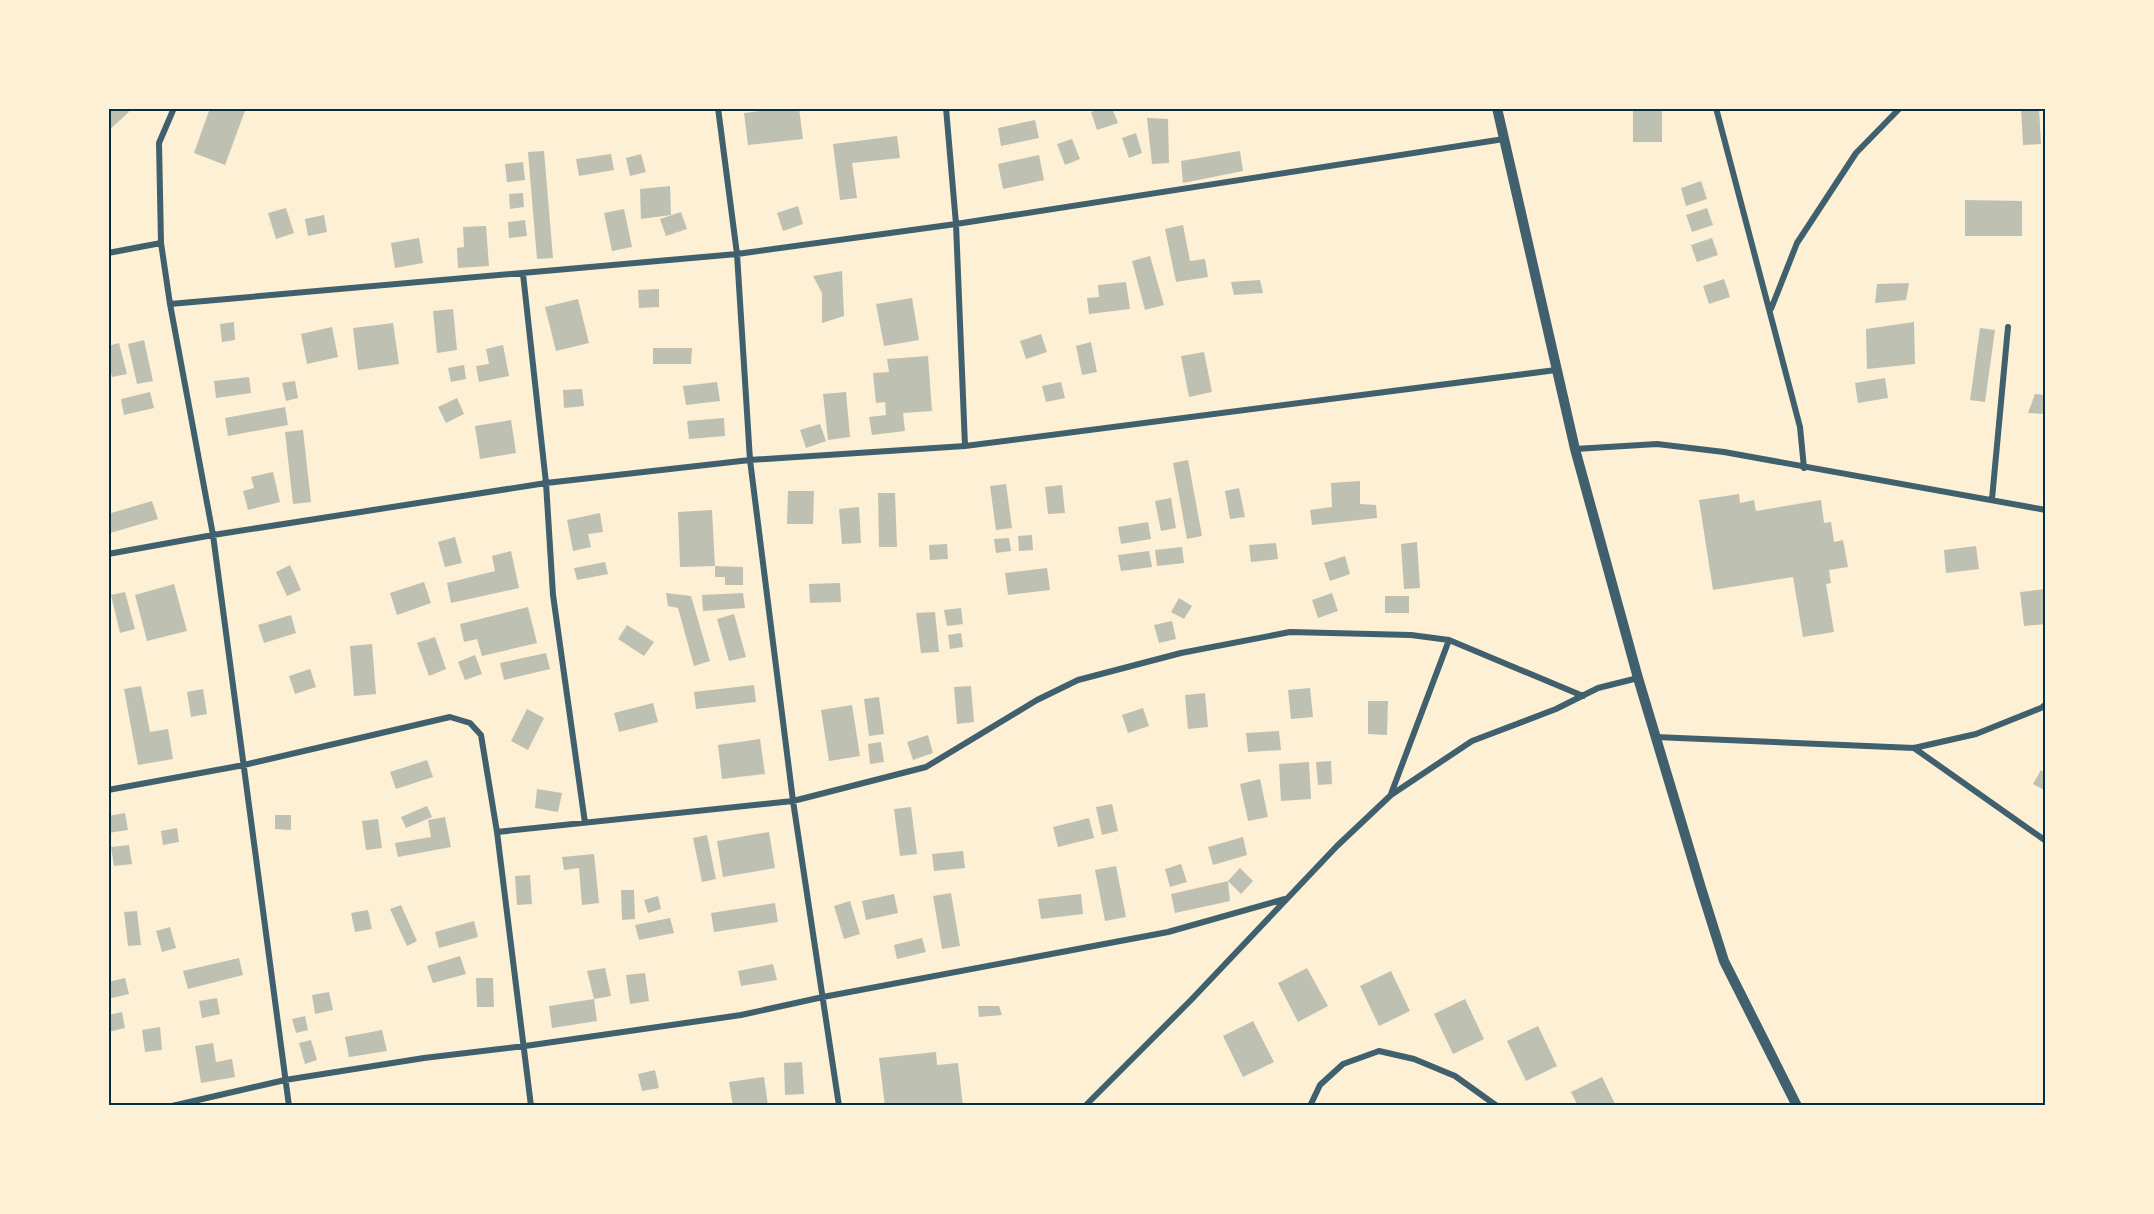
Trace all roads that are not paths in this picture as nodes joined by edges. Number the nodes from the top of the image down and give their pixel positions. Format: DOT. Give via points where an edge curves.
graph roads {
  1 [pos="174,108"];
  2 [pos="718,108"];
  3 [pos="946,108"];
  4 [pos="1497,108"];
  5 [pos="1716,108"];
  6 [pos="1900,108"];
  7 [pos="1504,139"];
  8 [pos="956,224"];
  9 [pos="161,243"];
  10 [pos="108,253"];
  11 [pos="737,254"];
  12 [pos="523,274"];
  13 [pos="170,304"];
  14 [pos="1770,310"];
  15 [pos="2008,327"];
  16 [pos="1556,370"];
  17 [pos="965,446"];
  18 [pos="1575,449"];
  19 [pos="750,460"];
  20 [pos="1804,468"];
  21 [pos="546,483"];
  22 [pos="1992,499"];
  23 [pos="2046,510"];
  24 [pos="213,535"];
  25 [pos="108,554"];
  26 [pos="1449,640"];
  27 [pos="1638,678"];
  28 [pos="1583,696"];
  29 [pos="2046,704"];
  30 [pos="1655,737"];
  31 [pos="1914,748"];
  32 [pos="244,765"];
  33 [pos="108,790"];
  34 [pos="1391,795"];
  35 [pos="793,801"];
  36 [pos="585,823"];
  37 [pos="497,832"];
  38 [pos="2046,841"];
  39 [pos="1286,899"];
  40 [pos="823,997"];
  41 [pos="525,1046"];
  42 [pos="285,1080"];
  43 [pos="172,1106"];
  44 [pos="289,1106"];
  45 [pos="531,1106"];
  46 [pos="839,1106"];
  47 [pos="1085,1106"];
  48 [pos="1310,1106"];
  49 [pos="1497,1106"];
  50 [pos="1797,1106"];
  1 -- 9 [label="street" via="159,143"];
  2 -- 11 [label="street"];
  3 -- 8 [label="street"];
  4 -- 7 [label="street"];
  5 -- 14 [label="street"];
  6 -- 14 [label="street" via="1856,153 1797,243"];
  7 -- 8 [label="street"];
  7 -- 16 [label="street"];
  8 -- 11 [label="street"];
  8 -- 17 [label="street"];
  9 -- 10 [label="street"];
  9 -- 13 [label="street"];
  11 -- 12 [label="street"];
  11 -- 19 [label="street"];
  12 -- 13 [label="street"];
  12 -- 21 [label="street"];
  13 -- 24 [label="street"];
  14 -- 20 [label="street" via="1800,427"];
  15 -- 22 [label="street"];
  16 -- 17 [label="street"];
  16 -- 18 [label="street"];
  17 -- 19 [label="street"];
  18 -- 20 [label="street" via="1657,444"];
  18 -- 27 [label="street"];
  19 -- 21 [label="street"];
  19 -- 35 [label="street"];
  20 -- 22 [label="street"];
  21 -- 24 [label="street"];
  21 -- 36 [label="street" via="553,595"];
  22 -- 23 [label="street"];
  24 -- 25 [label="street"];
  24 -- 32 [label="street"];
  26 -- 28 [label="street"];
  26 -- 34 [label="street"];
  26 -- 35 [label="street" via="1411,635 1290,632 1181,653 1078,680 1037,700 926,767"];
  27 -- 28 [label="street"];
  27 -- 30 [label="street"];
  28 -- 34 [label="street" via="1472,741"];
  29 -- 31 [label="street" via="1976,734"];
  30 -- 31 [label="street"];
  30 -- 50 [label="street" via="1724,961"];
  31 -- 38 [label="street"];
  32 -- 33 [label="street"];
  32 -- 37 [label="street" via="450,717 470,723 481,735"];
  32 -- 42 [label="street"];
  34 -- 39 [label="street"];
  35 -- 36 [label="street"];
  35 -- 40 [label="street"];
  36 -- 37 [label="street"];
  37 -- 41 [label="street"];
  39 -- 40 [label="street" via="1168,932"];
  39 -- 47 [label="street"];
  40 -- 41 [label="street" via="741,1015"];
  40 -- 46 [label="street"];
  41 -- 42 [label="street"];
  41 -- 45 [label="street"];
  42 -- 43 [label="street"];
  42 -- 44 [label="street"];
  48 -- 49 [label="street" via="1320,1085 1343,1064 1379,1051 1414,1059 1455,1076"];
}
